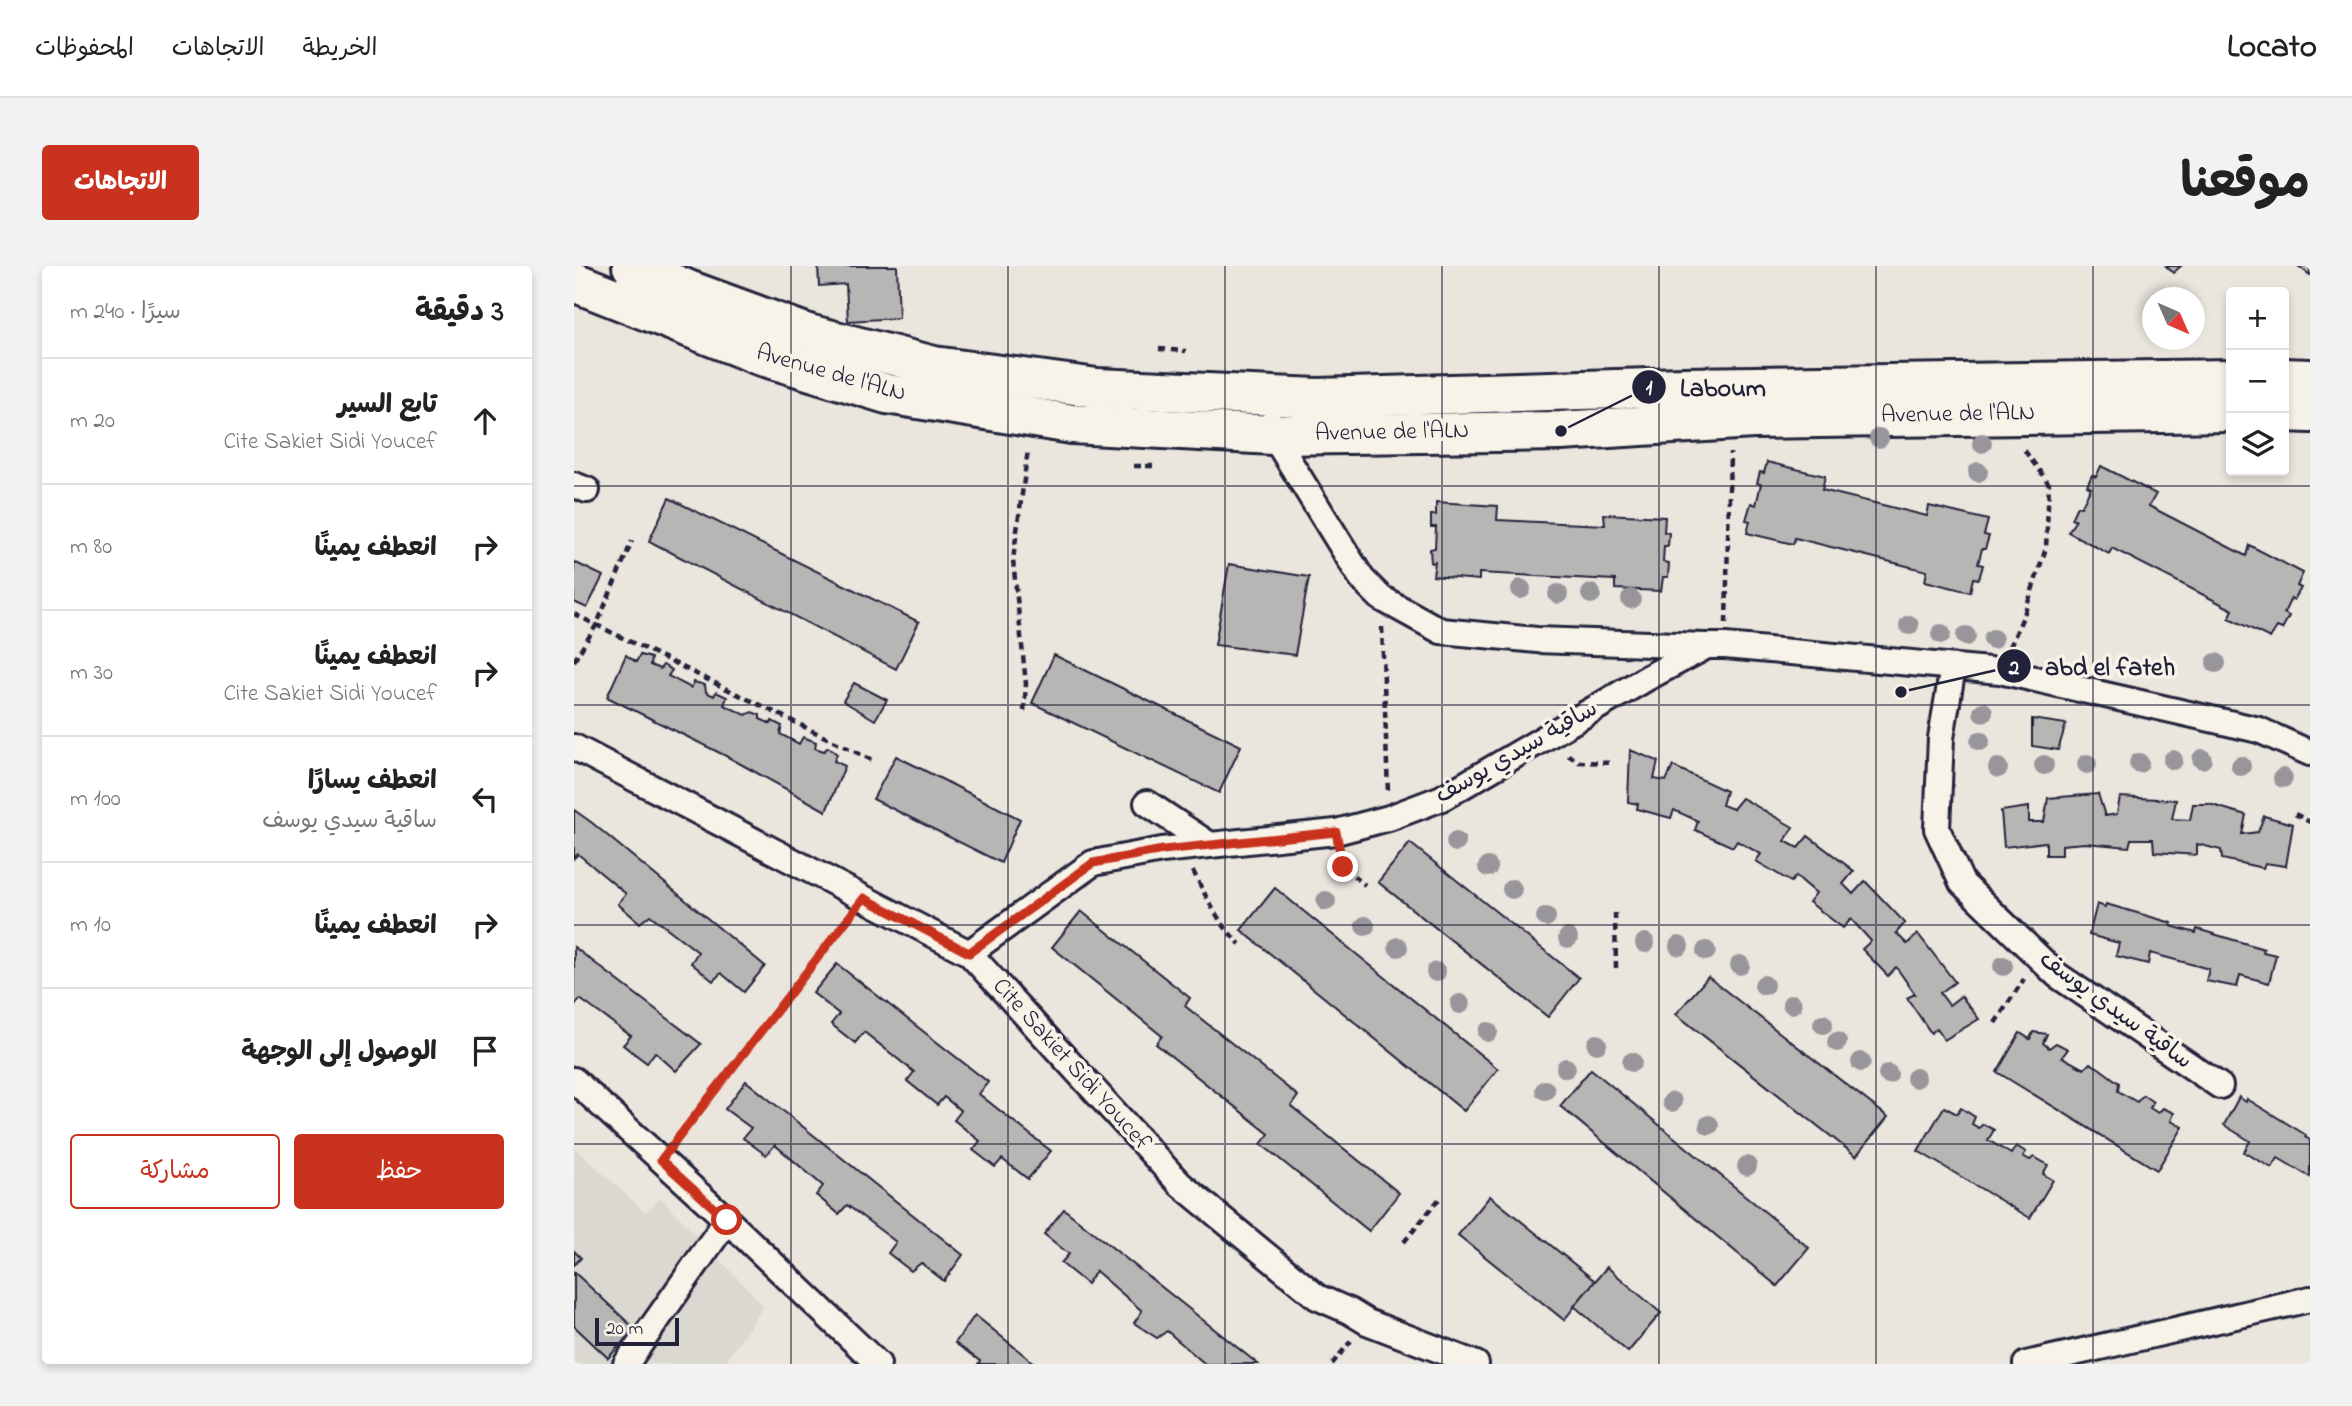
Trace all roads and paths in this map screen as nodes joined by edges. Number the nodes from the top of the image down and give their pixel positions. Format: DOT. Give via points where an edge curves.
graph roads {
  1 [pos="632,266"];
  2 [pos="574,282"];
  3 [pos="1159,349"];
  4 [pos="1185,351"];
  5 [pos="2289,378"];
  6 [pos="2226,379"];
  7 [pos="2310,379"];
  8 [pos="1268,396"];
  9 [pos="2226,412"];
  10 [pos="2289,412"];
  11 [pos="2310,413"];
  12 [pos="1999,414"];
  13 [pos="1033,418"];
  14 [pos="1730,421"];
  15 [pos="1273,435"];
  16 [pos="1134,466"];
  17 [pos="1156,466"];
  18 [pos="632,541"];
  19 [pos="1381,598"];
  20 [pos="574,614"];
  21 [pos="597,624"];
  22 [pos="1716,646"];
  23 [pos="574,661"];
  24 [pos="1953,667"];
  25 [pos="2000,671"];
  26 [pos="1024,711"];
  27 [pos="1553,734"];
  28 [pos="574,747"];
  29 [pos="2310,753"];
  30 [pos="872,761"];
  31 [pos="1614,763"];
  32 [pos="1147,803"];
  33 [pos="2295,814"];
  34 [pos="1389,818"];
  35 [pos="2310,822"];
  36 [pos="1336,832"];
  37 [pos="1210,845"];
  38 [pos="1181,848"];
  39 [pos="1365,885"];
  40 [pos="864,898"];
  41 [pos="1615,913"];
  42 [pos="1240,944"];
  43 [pos="969,953"];
  44 [pos="2038,957"];
  45 [pos="1616,969"];
  46 [pos="1995,1023"];
  47 [pos="574,1080"];
  48 [pos="2220,1086"];
  49 [pos="661,1160"];
  50 [pos="1440,1198"];
  51 [pos="727,1220"];
  52 [pos="1404,1242"];
  53 [pos="2310,1299"];
  54 [pos="626,1364"];
  55 [pos="878,1364"];
  56 [pos="1476,1364"];
  57 [pos="2026,1364"];
  1 -- 8 [label="main road" via="808,334 934,366 1097,388"];
  2 -- 13 [label="main road, Avenue de l'ALN" via="759,355 887,394"];
  3 -- 4 [label="path"];
  5 -- 7 [label="main road"];
  6 -- 8 [label="main road"];
  8 -- 15 [label="street"];
  9 -- 12 [label="main road, Avenue de l'ALN"];
  10 -- 11 [label="main road"];
  12 -- 14 [label="main road, Avenue de l'ALN"];
  12 -- 25 [label="path" via="2049,484 2046,548"];
  13 -- 15 [label="main road, Avenue de l'ALN"];
  13 -- 26 [label="path" via="1013,560 1026,684"];
  14 -- 15 [label="main road, Avenue de l'ALN" via="1561,431"];
  14 -- 22 [label="path"];
  15 -- 19 [label="street" via="1362,579"];
  16 -- 17 [label="path"];
  18 -- 21 [label="path"];
  19 -- 22 [label="street" via="1441,631 1537,640"];
  19 -- 34 [label="path"];
  20 -- 21 [label="path"];
  21 -- 23 [label="path"];
  21 -- 30 [label="path"];
  22 -- 24 [label="street"];
  22 -- 27 [label="street, ساقية سيدي يوسف" via="1647,678"];
  24 -- 25 [label="street"];
  24 -- 44 [label="street, ساقية سيدي يوسف" via="1941,738 1937,829 1962,883"];
  25 -- 29 [label="street" via="2259,730"];
  27 -- 31 [label="path" via="1569,757 1579,762"];
  27 -- 34 [label="street, ساقية سيدي يوسف" via="1442,799"];
  28 -- 40 [label="street, Cite Sakiet Sidi Youcef"];
  32 -- 37 [label="street"];
  33 -- 35 [label="path"];
  34 -- 36 [label="street, ساقية سيدي يوسف"];
  36 -- 37 [label="street, ساقية سيدي يوسف"];
  36 -- 39 [label="path" via="1343,867"];
  37 -- 38 [label="street, ساقية سيدي يوسف"];
  38 -- 42 [label="path" via="1212,907"];
  38 -- 43 [label="street, ساقية سيدي يوسف" via="1093,863"];
  40 -- 43 [label="street, Cite Sakiet Sidi Youcef"];
  40 -- 49 [label="path"];
  41 -- 45 [label="path"];
  43 -- 56 [label="street, Cite Sakiet Sidi Youcef" via="1180,1184 1317,1297 1367,1322"];
  44 -- 46 [label="path"];
  44 -- 48 [label="street, ساقية سيدي يوسف" via="2057,975"];
  47 -- 49 [label="street"];
  49 -- 51 [label="street"];
  50 -- 52 [label="path"];
  51 -- 54 [label="street"];
  51 -- 55 [label="street"];
  53 -- 57 [label="street"];
}
